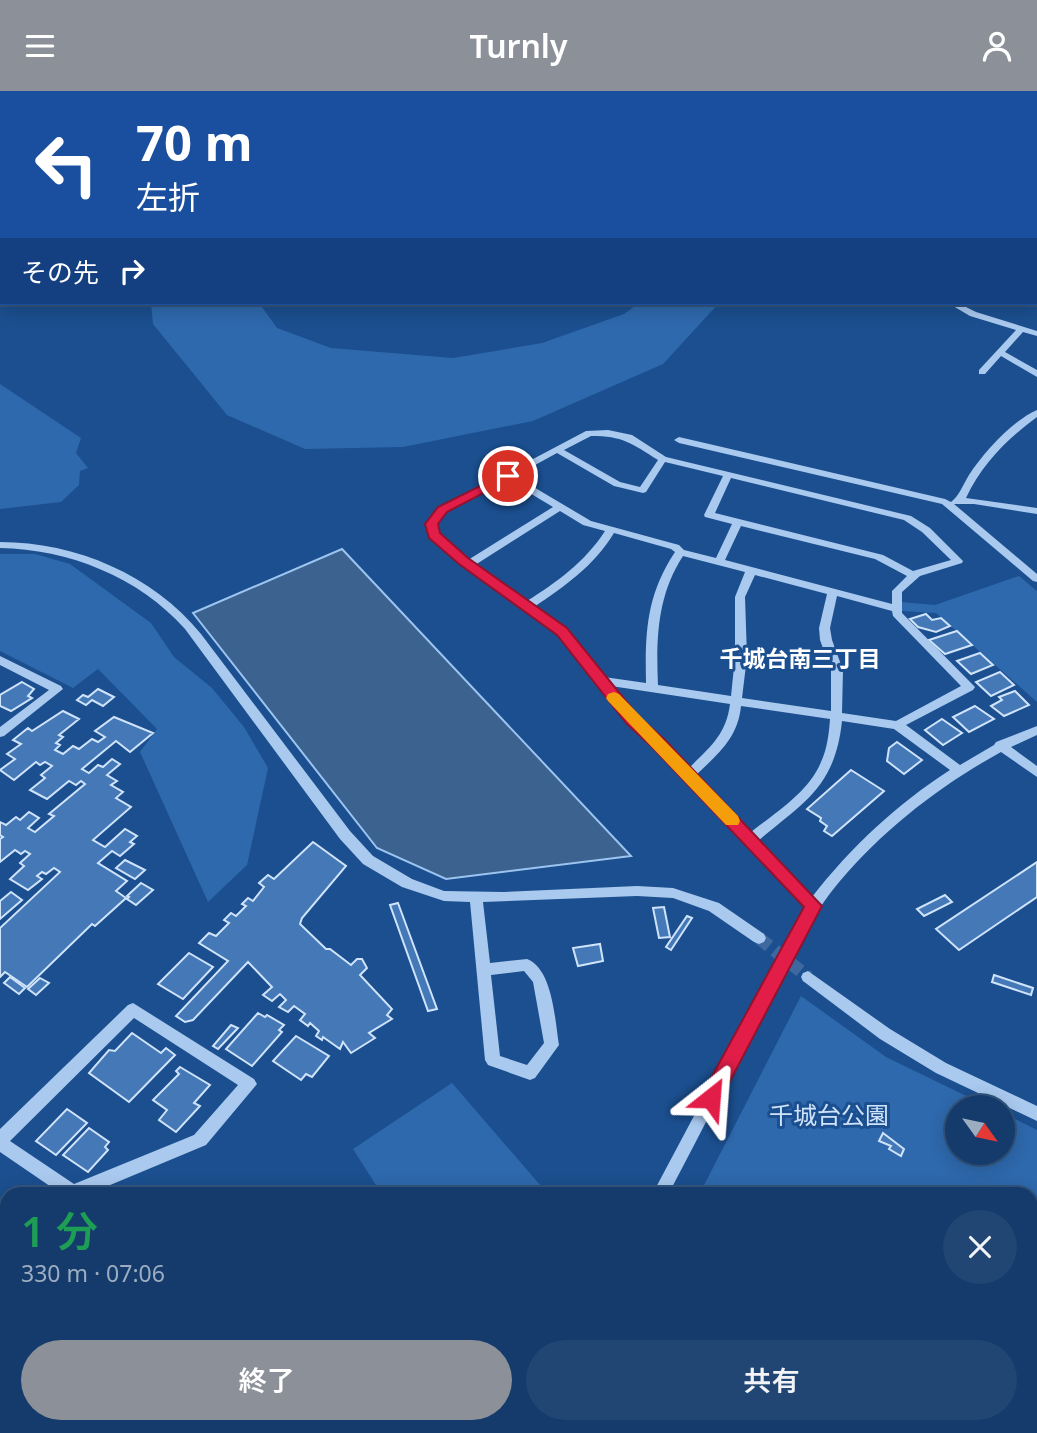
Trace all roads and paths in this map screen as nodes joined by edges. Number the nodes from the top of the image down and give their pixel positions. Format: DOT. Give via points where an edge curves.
graph roads {
  1 [pos="956,305"];
  2 [pos="1021,329"];
  3 [pos="1037,334"];
  4 [pos="1000,352"];
  5 [pos="982,372"];
  6 [pos="1037,374"];
  7 [pos="1037,413"];
  8 [pos="679,440"];
  9 [pos="558,450"];
  10 [pos="663,459"];
  11 [pos="728,475"];
  12 [pos="508,476"];
  13 [pos="945,502"];
  14 [pos="960,502"];
  15 [pos="559,508"];
  16 [pos="1037,510"];
  17 [pos="738,522"];
  18 [pos="610,531"];
  19 [pos="0,545"];
  20 [pos="680,552"];
  21 [pos="719,562"];
  22 [pos="469,564"];
  23 [pos="751,571"];
  24 [pos="914,576"];
  25 [pos="1037,579"];
  26 [pos="833,593"];
  27 [pos="527,606"];
  28 [pos="895,608"];
  29 [pos="0,660"];
  30 [pos="599,680"];
  31 [pos="652,688"];
  32 [pos="735,701"];
  33 [pos="836,716"];
  34 [pos="897,725"];
  35 [pos="1037,730"];
  36 [pos="0,733"];
  37 [pos="1000,745"];
  38 [pos="960,771"];
  39 [pos="1037,772"];
  40 [pos="689,775"];
  41 [pos="750,840"];
  42 [pos="476,897"];
  43 [pos="813,906"];
  44 [pos="759,937"];
  45 [pos="484,970"];
  46 [pos="808,977"];
  47 [pos="1037,1114"];
  48 [pos="0,1142"];
  49 [pos="64,1187"];
  50 [pos="87,1187"];
  51 [pos="664,1187"];
  1 -- 2 [label="street"];
  2 -- 3 [label="street"];
  2 -- 4 [label="street"];
  4 -- 5 [label="street"];
  4 -- 6 [label="street"];
  7 -- 14 [label="street" via="982,463"];
  8 -- 13 [label="street"];
  9 -- 10 [label="street" via="589,433 608,432 629,437"];
  9 -- 10 [label="street" via="617,484 643,490"];
  9 -- 12 [label="street"];
  10 -- 11 [label="street"];
  11 -- 17 [label="street" via="709,515"];
  11 -- 24 [label="street" via="907,517 958,561"];
  12 -- 15 [label="street"];
  12 -- 22 [label="street" via="443,510 431,524 433,535"];
  13 -- 14 [label="street"];
  13 -- 25 [label="street"];
  14 -- 16 [label="street"];
  15 -- 18 [label="street"];
  15 -- 22 [label="street"];
  17 -- 21 [label="street"];
  17 -- 24 [label="street" via="879,557"];
  18 -- 20 [label="street"];
  18 -- 27 [label="street" via="584,566"];
  19 -- 42 [label="street" via="41,546 74,555 161,600 196,634 368,860 431,892"];
  20 -- 21 [label="street"];
  20 -- 31 [label="street" via="658,589"];
  21 -- 23 [label="street"];
  22 -- 27 [label="street"];
  23 -- 26 [label="street"];
  23 -- 32 [label="street" via="740,597 741,657"];
  24 -- 28 [label="street" via="897,591"];
  26 -- 28 [label="street"];
  26 -- 33 [label="street" via="825,637 837,667"];
  27 -- 30 [label="street" via="562,632"];
  28 -- 34 [label="street" via="907,627 969,687"];
  29 -- 36 [label="street" via="57,689"];
  30 -- 31 [label="street"];
  30 -- 40 [label="street" via="632,720"];
  31 -- 32 [label="street"];
  32 -- 33 [label="street"];
  32 -- 40 [label="street" via="734,718 723,742"];
  33 -- 34 [label="street"];
  33 -- 41 [label="street" via="825,769 809,789"];
  34 -- 38 [label="street"];
  35 -- 37 [label="street"];
  37 -- 38 [label="street"];
  37 -- 39 [label="street"];
  38 -- 43 [label="street" via="890,823"];
  40 -- 41 [label="street"];
  41 -- 43 [label="street"];
  42 -- 44 [label="street" via="673,893 714,907"];
  42 -- 45 [label="street"];
  43 -- 51 [label="street"];
  45 -- 45 [label="street" via="493,1060 530,1073 552,1045 540,980 527,965"];
  46 -- 47 [label="street" via="885,1034"];
  48 -- 49 [label="street"];
  48 -- 50 [label="street" via="133,1009 249,1084 200,1140"];
}
